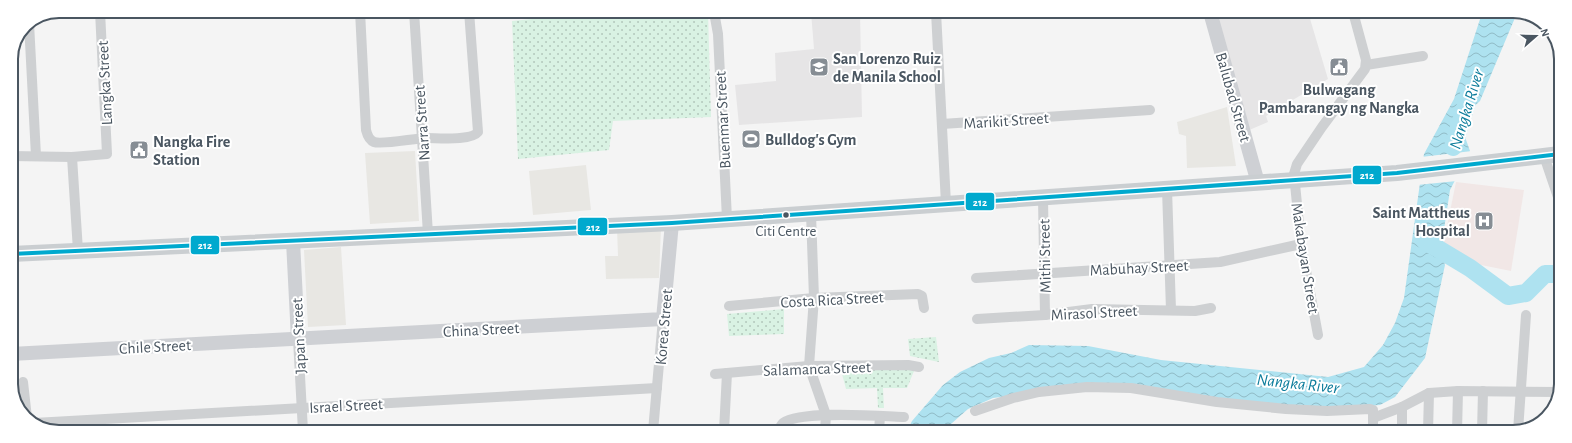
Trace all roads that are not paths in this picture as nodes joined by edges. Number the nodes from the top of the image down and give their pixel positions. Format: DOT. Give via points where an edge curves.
graph roads {
  1 [pos="100,18"];
  2 [pos="360,18"];
  3 [pos="414,18"];
  4 [pos="470,18"];
  5 [pos="717,18"];
  6 [pos="936,18"];
  7 [pos="1212,18"];
  8 [pos="1354,18"];
  9 [pos="29,31"];
  10 [pos="1423,56"];
  11 [pos="1366,65"];
  12 [pos="1150,110"];
  13 [pos="942,124"];
  14 [pos="422,138"];
  15 [pos="1554,155"];
  16 [pos="18,156"];
  17 [pos="36,156"];
  18 [pos="1544,156"];
  19 [pos="72,157"];
  20 [pos="1295,180"];
  21 [pos="1258,183"];
  22 [pos="1554,185"];
  23 [pos="1167,189"];
  24 [pos="1043,198"];
  25 [pos="946,204"];
  26 [pos="811,214"];
  27 [pos="727,219"];
  28 [pos="672,223"];
  29 [pos="428,234"];
  30 [pos="292,241"];
  31 [pos="1301,244"];
  32 [pos="78,250"];
  33 [pos="18,254"];
  34 [pos="1169,266"];
  35 [pos="1045,273"];
  36 [pos="976,278"];
  37 [pos="814,298"];
  38 [pos="729,306"];
  39 [pos="924,308"];
  40 [pos="1211,308"];
  41 [pos="1171,310"];
  42 [pos="1045,315"];
  43 [pos="1526,315"];
  44 [pos="663,319"];
  45 [pos="977,319"];
  46 [pos="1318,335"];
  47 [pos="298,339"];
  48 [pos="18,354"];
  49 [pos="809,366"];
  50 [pos="919,368"];
  51 [pos="727,373"];
  52 [pos="715,374"];
  53 [pos="23,382"];
  54 [pos="657,388"];
  55 [pos="1458,391"];
  56 [pos="1483,391"];
  57 [pos="1520,391"];
  58 [pos="1554,391"];
  59 [pos="1429,393"];
  60 [pos="1402,407"];
  61 [pos="302,408"];
  62 [pos="26,409"];
  63 [pos="975,411"];
  64 [pos="826,415"];
  65 [pos="880,416"];
  66 [pos="904,417"];
  67 [pos="1374,418"];
  68 [pos="44,422"];
  69 [pos="1518,424"];
  70 [pos="303,425"];
  71 [pos="654,425"];
  72 [pos="724,425"];
  73 [pos="782,425"];
  74 [pos="825,425"];
  75 [pos="879,425"];
  76 [pos="1374,425"];
  77 [pos="1402,425"];
  78 [pos="1428,425"];
  79 [pos="1457,425"];
  80 [pos="1482,425"];
  1 -- 19 [label="street, Langka Street" via="107,154"];
  2 -- 14 [label="street" via="366,130 369,138 376,142"];
  3 -- 14 [label="street, Narra Street"];
  4 -- 14 [label="street" via="478,127 475,135 468,138"];
  5 -- 27 [label="street, Buenmar Street"];
  6 -- 13 [label="street"];
  7 -- 21 [label="street, Balubad Street"];
  8 -- 11 [label="street"];
  9 -- 17 [label="street"];
  10 -- 11 [label="street"];
  11 -- 20 [label="street, Makabayan Street" via="1297,164"];
  12 -- 13 [label="street, Marikit Street"];
  13 -- 25 [label="street, Marikit Street"];
  14 -- 29 [label="street, Narra Street"];
  15 -- 18 [label="main road"];
  16 -- 17 [label="street"];
  17 -- 19 [label="street"];
  18 -- 20 [label="main road" via="1403,172"];
  18 -- 22 [label="street"];
  19 -- 32 [label="street"];
  20 -- 21 [label="main road"];
  20 -- 31 [label="street, Makabayan Street"];
  21 -- 23 [label="main road"];
  23 -- 24 [label="main road"];
  23 -- 34 [label="street"];
  24 -- 25 [label="main road"];
  24 -- 35 [label="street, Mithi Street"];
  25 -- 26 [label="main road"];
  26 -- 27 [label="main road"];
  26 -- 37 [label="street"];
  27 -- 28 [label="main road"];
  28 -- 29 [label="main road"];
  28 -- 44 [label="street, Korea Street"];
  29 -- 30 [label="main road"];
  30 -- 32 [label="main road"];
  30 -- 47 [label="street, Japan Street"];
  31 -- 34 [label="street, Mabuhay Street" via="1220,262"];
  31 -- 46 [label="street, Makabayan Street"];
  32 -- 33 [label="main road"];
  34 -- 35 [label="street, Mabuhay Street"];
  34 -- 41 [label="street"];
  35 -- 36 [label="street, Mabuhay Street"];
  35 -- 42 [label="street, Mithi Street"];
  37 -- 38 [label="street, Costa Rica Street"];
  37 -- 39 [label="street, Costa Rica Street" via="918,294 922,296"];
  37 -- 49 [label="street"];
  40 -- 41 [label="street, Mirasol Street" via="1195,311"];
  41 -- 42 [label="street, Mirasol Street" via="1092,309"];
  42 -- 45 [label="street, Mirasol Street"];
  43 -- 57 [label="street"];
  44 -- 47 [label="street, China Street"];
  44 -- 54 [label="street, Korea Street"];
  47 -- 48 [label="street, Chile Street"];
  47 -- 61 [label="street, Japan Street"];
  49 -- 50 [label="street, Salamanca Street" via="908,365"];
  49 -- 51 [label="street, Salamanca Street"];
  49 -- 64 [label="street"];
  51 -- 52 [label="street, Salamanca Street"];
  51 -- 72 [label="street"];
  53 -- 62 [label="street"];
  54 -- 61 [label="street, Israel Street"];
  54 -- 71 [label="street, Korea Street"];
  55 -- 56 [label="street"];
  55 -- 59 [label="street"];
  55 -- 79 [label="street"];
  56 -- 57 [label="street"];
  56 -- 80 [label="street"];
  57 -- 58 [label="street"];
  57 -- 69 [label="street"];
  59 -- 60 [label="street"];
  59 -- 78 [label="street"];
  60 -- 67 [label="street"];
  60 -- 77 [label="street"];
  61 -- 68 [label="street, Israel Street"];
  61 -- 70 [label="street, Japan Street"];
  63 -- 67 [label="street" via="1039,392 1088,387 1123,387 1217,402 1286,409 1327,411 1367,408 1373,410"];
  64 -- 65 [label="street"];
  64 -- 73 [label="street" via="794,419"];
  64 -- 74 [label="street"];
  65 -- 66 [label="street"];
  65 -- 75 [label="street"];
  67 -- 76 [label="street"];
}
